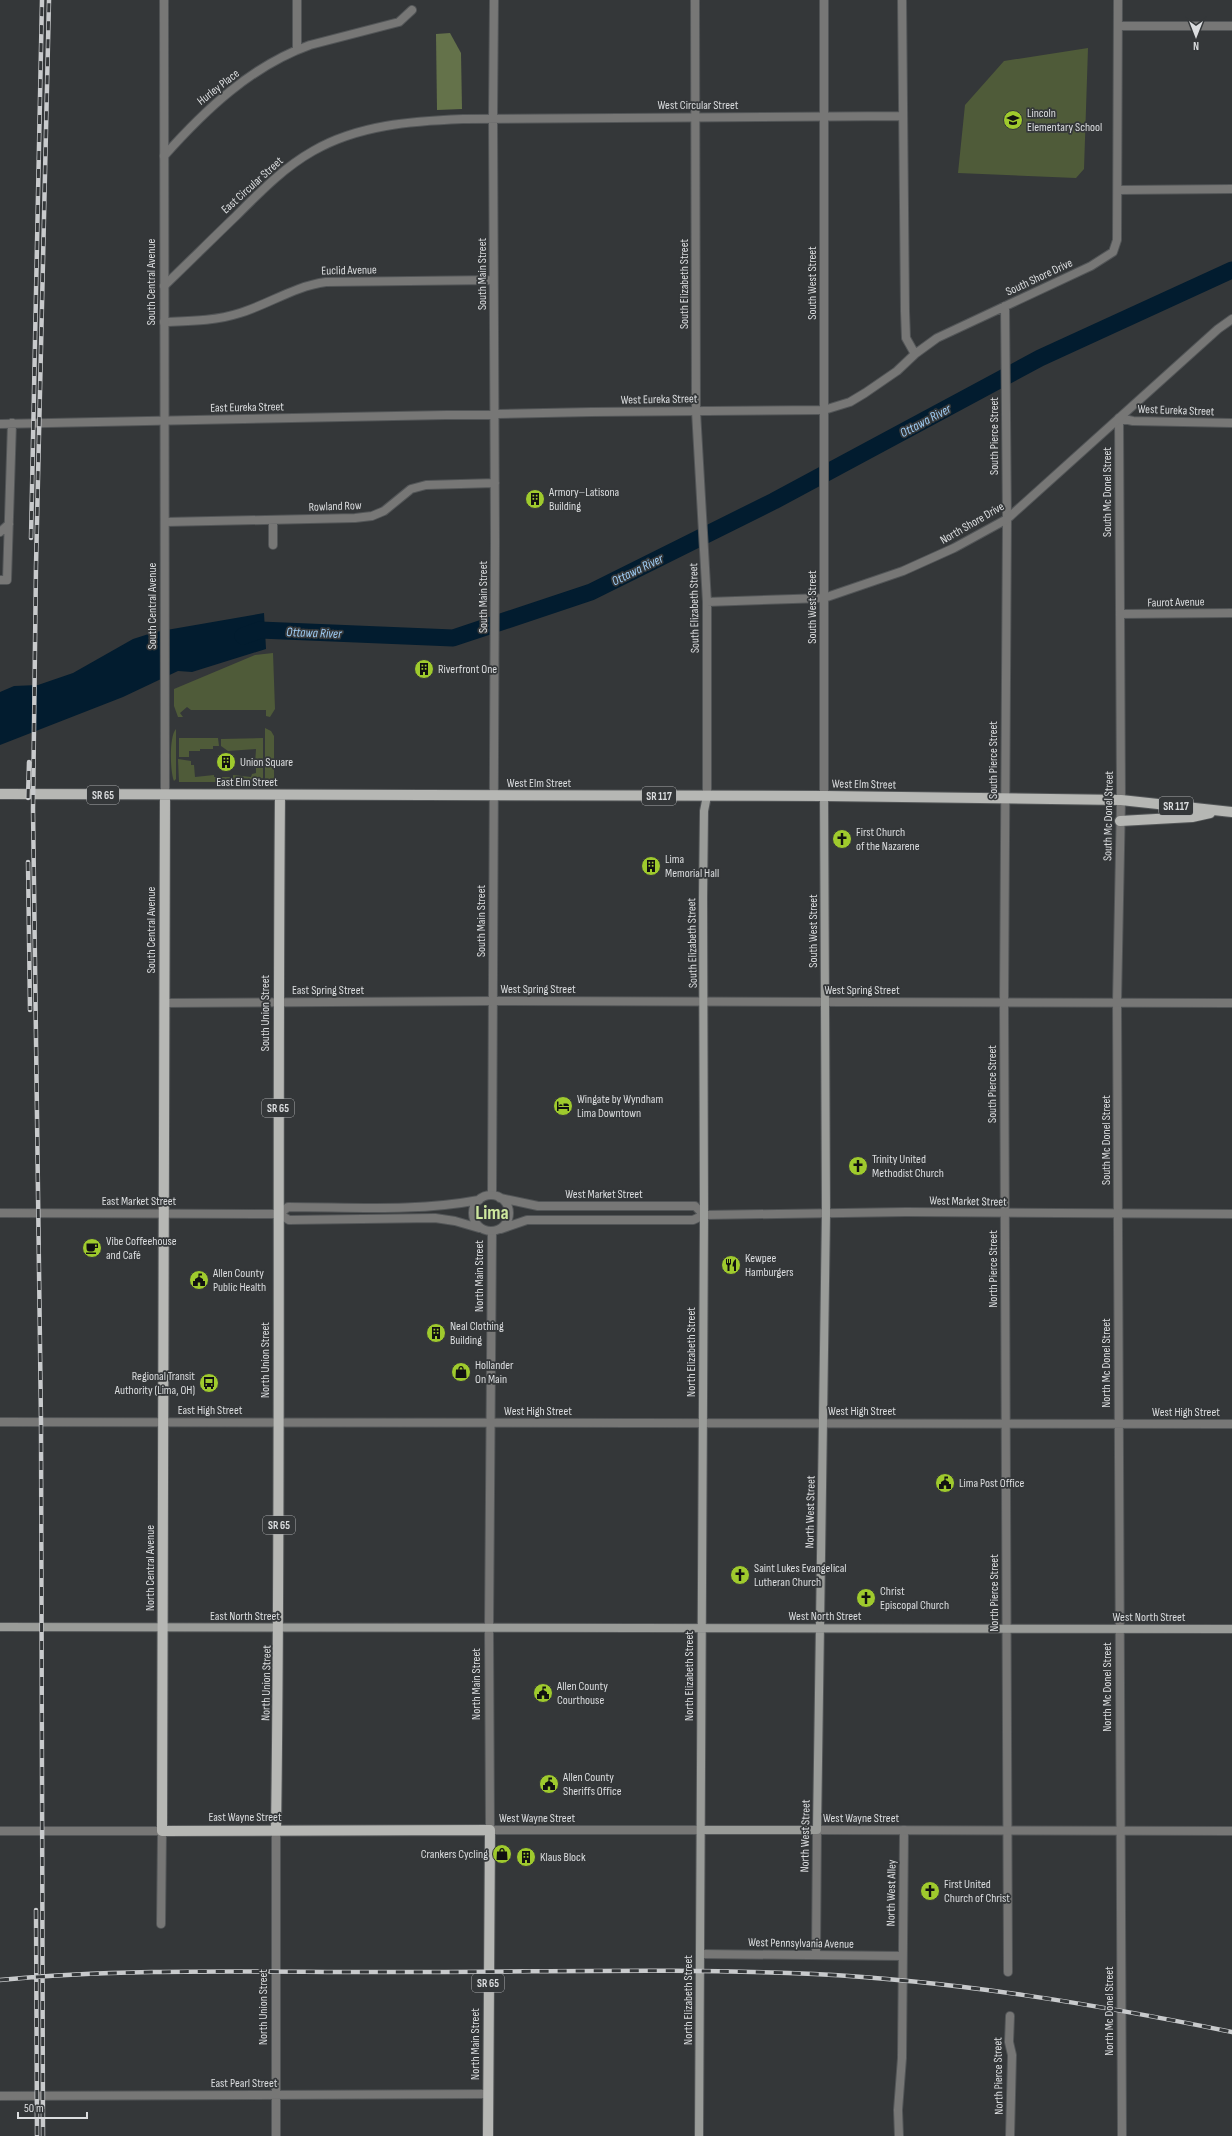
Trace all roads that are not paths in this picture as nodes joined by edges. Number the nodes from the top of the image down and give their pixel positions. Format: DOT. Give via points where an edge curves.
graph roads {
  1 [pos="164,0"];
  2 [pos="296,0"];
  3 [pos="494,0"];
  4 [pos="695,0"];
  5 [pos="824,0"];
  6 [pos="902,0"];
  7 [pos="1118,0"];
  8 [pos="412,10"];
  9 [pos="1118,26"];
  10 [pos="1232,26"];
  11 [pos="296,50"];
  12 [pos="903,116"];
  13 [pos="695,117"];
  14 [pos="824,117"];
  15 [pos="493,118"];
  16 [pos="164,156"];
  17 [pos="1232,189"];
  18 [pos="1119,190"];
  19 [pos="493,280"];
  20 [pos="164,286"];
  21 [pos="1005,306"];
  22 [pos="1232,319"];
  23 [pos="164,322"];
  24 [pos="915,354"];
  25 [pos="824,410"];
  26 [pos="696,411"];
  27 [pos="495,414"];
  28 [pos="1119,418"];
  29 [pos="164,420"];
  30 [pos="12,423"];
  31 [pos="1232,423"];
  32 [pos="0,424"];
  33 [pos="495,483"];
  34 [pos="1007,519"];
  35 [pos="273,520"];
  36 [pos="166,522"];
  37 [pos="9,524"];
  38 [pos="0,532"];
  39 [pos="273,545"];
  40 [pos="4,580"];
  41 [pos="824,598"];
  42 [pos="707,602"];
  43 [pos="1232,613"];
  44 [pos="1120,614"];
  45 [pos="0,794"];
  46 [pos="165,795"];
  47 [pos="280,795"];
  48 [pos="494,796"];
  49 [pos="707,796"];
  50 [pos="824,796"];
  51 [pos="1004,798"];
  52 [pos="1121,800"];
  53 [pos="1218,811"];
  54 [pos="1232,812"];
  55 [pos="1120,821"];
  56 [pos="492,1001"];
  57 [pos="704,1001"];
  58 [pos="278,1002"];
  59 [pos="825,1002"];
  60 [pos="1117,1002"];
  61 [pos="164,1003"];
  62 [pos="1004,1003"];
  63 [pos="1232,1003"];
  64 [pos="492,1195"];
  65 [pos="500,1198"];
  66 [pos="479,1200"];
  67 [pos="0,1212"];
  68 [pos="164,1213"];
  69 [pos="826,1213"];
  70 [pos="278,1214"];
  71 [pos="1005,1214"];
  72 [pos="1118,1214"];
  73 [pos="1232,1214"];
  74 [pos="704,1215"];
  75 [pos="479,1228"];
  76 [pos="501,1229"];
  77 [pos="278,1231"];
  78 [pos="492,1232"];
  79 [pos="0,1422"];
  80 [pos="163,1422"];
  81 [pos="278,1422"];
  82 [pos="703,1423"];
  83 [pos="823,1423"];
  84 [pos="492,1424"];
  85 [pos="1006,1424"];
  86 [pos="1118,1424"];
  87 [pos="1232,1424"];
  88 [pos="0,1627"];
  89 [pos="163,1627"];
  90 [pos="279,1628"];
  91 [pos="489,1628"];
  92 [pos="702,1628"];
  93 [pos="820,1628"];
  94 [pos="1007,1629"];
  95 [pos="1118,1629"];
  96 [pos="1232,1629"];
  97 [pos="276,1830"];
  98 [pos="490,1830"];
  99 [pos="701,1830"];
  100 [pos="817,1830"];
  101 [pos="904,1830"];
  102 [pos="1008,1830"];
  103 [pos="1121,1830"];
  104 [pos="0,1831"];
  105 [pos="162,1831"];
  106 [pos="1232,1831"];
  107 [pos="161,1924"];
  108 [pos="700,1954"];
  109 [pos="816,1955"];
  110 [pos="902,1956"];
  111 [pos="1008,1972"];
  112 [pos="1010,2016"];
  113 [pos="488,2094"];
  114 [pos="276,2095"];
  115 [pos="0,2096"];
  116 [pos="276,2136"];
  117 [pos="488,2136"];
  118 [pos="699,2136"];
  119 [pos="899,2136"];
  120 [pos="1010,2136"];
  121 [pos="1122,2136"];
  1 -- 16 [label="street, South Central Avenue"];
  2 -- 11 [label="street"];
  3 -- 15 [label="street, South Main Street"];
  4 -- 13 [label="street, South Elizabeth Street"];
  5 -- 14 [label="street, South West Street"];
  6 -- 12 [label="street"];
  7 -- 9 [label="street"];
  8 -- 11 [label="street, Hurley Place" via="400,22"];
  9 -- 10 [label="street"];
  9 -- 18 [label="street"];
  11 -- 16 [label="street, Hurley Place" via="258,72 211,105"];
  12 -- 14 [label="street, West Circular Street"];
  12 -- 24 [label="street" via="906,338"];
  13 -- 14 [label="street, West Circular Street"];
  13 -- 15 [label="street, West Circular Street"];
  13 -- 26 [label="street, South Elizabeth Street"];
  14 -- 25 [label="street, South West Street"];
  15 -- 19 [label="street, South Main Street"];
  15 -- 20 [label="street, East Circular Street" via="436,120 381,127 344,137 313,151 268,184"];
  16 -- 20 [label="street, South Central Avenue"];
  17 -- 18 [label="street"];
  18 -- 21 [label="street, South Shore Drive" via="1117,240 1113,252 1097,264"];
  19 -- 23 [label="street, Euclid Avenue" via="326,282 302,287 238,314 206,320"];
  19 -- 27 [label="street, South Main Street"];
  20 -- 23 [label="street, South Central Avenue"];
  21 -- 24 [label="street, South Shore Drive" via="937,338"];
  21 -- 34 [label="street, South Pierce Street"];
  22 -- 28 [label="street, North Shore Drive"];
  23 -- 29 [label="street, South Central Avenue"];
  24 -- 25 [label="street, South Shore Drive" via="897,371 865,394"];
  25 -- 26 [label="street, West Eureka Street"];
  25 -- 41 [label="street, South West Street"];
  26 -- 27 [label="street, West Eureka Street"];
  26 -- 42 [label="street, South Elizabeth Street"];
  27 -- 29 [label="street, East Eureka Street"];
  27 -- 33 [label="street, South Main Street"];
  28 -- 31 [label="street, West Eureka Street" via="1133,421"];
  28 -- 34 [label="street, North Shore Drive"];
  28 -- 44 [label="street, South Mc Donel Street"];
  29 -- 30 [label="street, East Eureka Street"];
  29 -- 36 [label="street, South Central Avenue"];
  30 -- 32 [label="street, East Eureka Street"];
  30 -- 37 [label="street"];
  33 -- 35 [label="street, Rowland Row" via="426,485 411,489 384,511 372,516"];
  33 -- 48 [label="street, South Main Street"];
  34 -- 41 [label="street, North Shore Drive" via="925,562"];
  34 -- 51 [label="street, South Pierce Street"];
  35 -- 36 [label="street, Rowland Row"];
  35 -- 39 [label="street"];
  36 -- 46 [label="street, South Central Avenue"];
  37 -- 38 [label="street"];
  37 -- 40 [label="street"];
  41 -- 42 [label="street, North Shore Drive"];
  41 -- 50 [label="street, South West Street"];
  42 -- 49 [label="street, South Elizabeth Street"];
  43 -- 44 [label="street, Faurot Avenue"];
  44 -- 52 [label="street, South Mc Donel Street"];
  45 -- 46 [label="main road, East Elm Street / SR 65"];
  46 -- 47 [label="main road, East Elm Street / SR 65"];
  46 -- 61 [label="main road, South Central Avenue"];
  47 -- 48 [label="main road, East Elm Street / SR 117"];
  47 -- 58 [label="main road, South Union Street / SR 65"];
  48 -- 49 [label="main road, West Elm Street / SR 117"];
  48 -- 56 [label="street, South Main Street"];
  49 -- 50 [label="main road, West Elm Street / SR 117"];
  49 -- 57 [label="main road, South Elizabeth Street" via="704,811"];
  50 -- 51 [label="main road, West Elm Street / SR 117"];
  50 -- 59 [label="main road, South West Street"];
  51 -- 52 [label="main road, West Elm Street / SR 117"];
  51 -- 62 [label="street, South Pierce Street"];
  52 -- 53 [label="main road, West Elm Street / SR 117"];
  52 -- 55 [label="street, South Mc Donel Street"];
  53 -- 54 [label="main road, West Elm Street / SR 117"];
  53 -- 55 [label="main road" via="1192,817"];
  55 -- 60 [label="street, South Mc Donel Street"];
  56 -- 57 [label="street, West Spring Street"];
  56 -- 58 [label="street, East Spring Street"];
  56 -- 64 [label="street, South Main Street"];
  57 -- 59 [label="street, West Spring Street"];
  57 -- 74 [label="main road, South Elizabeth Street"];
  58 -- 61 [label="street, East Spring Street"];
  58 -- 70 [label="main road, South Union Street / SR 65"];
  59 -- 62 [label="street, West Spring Street"];
  59 -- 69 [label="main road, South West Street"];
  60 -- 62 [label="street, West Spring Street"];
  60 -- 63 [label="street, West Spring Street"];
  60 -- 72 [label="street, South Mc Donel Street"];
  61 -- 68 [label="main road, South Central Avenue"];
  62 -- 71 [label="street, South Pierce Street"];
  64 -- 65 [label="street"];
  64 -- 66 [label="street"];
  65 -- 74 [label="street, West Market Street" via="538,1206 695,1206"];
  65 -- 76 [label="street" via="510,1213"];
  66 -- 70 [label="street, East Market Street" via="420,1207 288,1207"];
  66 -- 75 [label="street" via="473,1211 475,1223"];
  67 -- 68 [label="street, East Market Street"];
  68 -- 70 [label="street, East Market Street"];
  68 -- 80 [label="main road, North Central Avenue"];
  69 -- 71 [label="street, West Market Street"];
  69 -- 74 [label="street, West Market Street"];
  69 -- 83 [label="main road, North West Street"];
  70 -- 75 [label="street, East Market Street" via="289,1220 435,1218"];
  70 -- 77 [label="main road, South Union Street / SR 65"];
  71 -- 72 [label="street, West Market Street"];
  71 -- 85 [label="street, North Pierce Street"];
  72 -- 73 [label="street, West Market Street"];
  72 -- 86 [label="street, North Mc Donel Street"];
  74 -- 76 [label="street, West Market Street" via="693,1220 527,1220"];
  74 -- 82 [label="main road, North Elizabeth Street"];
  75 -- 78 [label="street"];
  76 -- 78 [label="street"];
  77 -- 81 [label="main road, North Union Street / SR 65"];
  78 -- 84 [label="street, North Main Street"];
  79 -- 80 [label="street, East High Street"];
  80 -- 81 [label="street, East High Street"];
  80 -- 89 [label="main road, North Central Avenue"];
  81 -- 84 [label="street, East High Street"];
  81 -- 90 [label="main road, North Union Street / SR 65"];
  82 -- 83 [label="street, West High Street"];
  82 -- 84 [label="street, West High Street"];
  82 -- 92 [label="main road, North Elizabeth Street"];
  83 -- 85 [label="street, West High Street"];
  83 -- 93 [label="main road, North West Street"];
  84 -- 91 [label="street, North Main Street"];
  85 -- 86 [label="street, West High Street"];
  85 -- 94 [label="street, North Pierce Street"];
  86 -- 87 [label="street, West High Street"];
  86 -- 95 [label="street, North Mc Donel Street"];
  88 -- 89 [label="main road, East North Street"];
  89 -- 90 [label="main road, East North Street"];
  89 -- 105 [label="main road, North Central Avenue"];
  90 -- 91 [label="main road, East North Street"];
  90 -- 97 [label="main road, North Union Street / SR 65"];
  91 -- 92 [label="main road, West North Street"];
  91 -- 98 [label="street, North Main Street"];
  92 -- 93 [label="main road, West North Street"];
  92 -- 99 [label="main road, North Elizabeth Street"];
  93 -- 94 [label="main road, West North Street"];
  93 -- 100 [label="main road, North West Street"];
  94 -- 95 [label="main road, West North Street"];
  94 -- 102 [label="street, North Pierce Street"];
  95 -- 96 [label="main road, West North Street"];
  95 -- 103 [label="street, North Mc Donel Street"];
  97 -- 98 [label="main road, East Wayne Street"];
  97 -- 105 [label="main road, East Wayne Street"];
  97 -- 114 [label="street, North Union Street"];
  98 -- 99 [label="street, West Wayne Street"];
  98 -- 113 [label="main road, North Main Street / SR 65"];
  99 -- 100 [label="main road, West Wayne Street"];
  99 -- 108 [label="main road, North Elizabeth Street"];
  100 -- 101 [label="street, West Wayne Street"];
  100 -- 109 [label="street, North West Street"];
  101 -- 102 [label="street, West Wayne Street"];
  101 -- 110 [label="street, North West Alley"];
  102 -- 103 [label="street, West Wayne Street"];
  102 -- 111 [label="street, North Pierce Street"];
  103 -- 106 [label="street, West Wayne Street"];
  103 -- 121 [label="street, North Mc Donel Street"];
  104 -- 105 [label="street, East Wayne Street"];
  105 -- 107 [label="street, North Central Avenue"];
  108 -- 109 [label="street, West Pennsylvania Avenue"];
  108 -- 118 [label="main road, North Elizabeth Street"];
  109 -- 110 [label="street, West Pennsylvania Avenue"];
  110 -- 119 [label="street"];
  112 -- 120 [label="street, North Pierce Street"];
  113 -- 114 [label="street, East Pearl Street"];
  113 -- 117 [label="main road, North Main Street / SR 65"];
  114 -- 115 [label="street, East Pearl Street"];
  114 -- 116 [label="street, North Union Street"];
}
